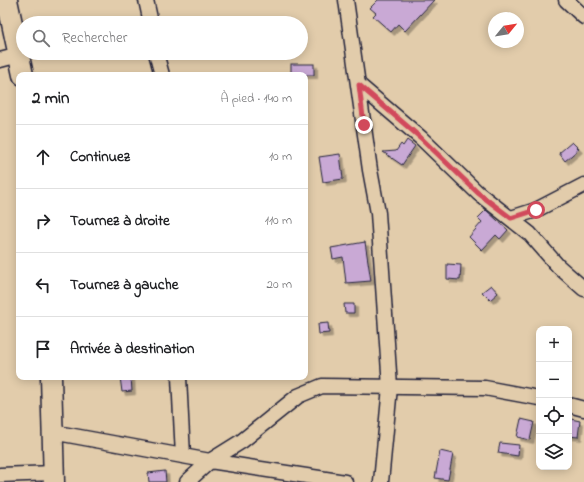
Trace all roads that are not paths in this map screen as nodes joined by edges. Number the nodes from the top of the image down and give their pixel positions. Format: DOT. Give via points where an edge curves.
graph roads {
  1 [pos="6,0"];
  2 [pos="146,0"];
  3 [pos="346,0"];
  4 [pos="566,0"];
  5 [pos="149,16"];
  6 [pos="584,17"];
  7 [pos="16,42"];
  8 [pos="16,56"];
  9 [pos="0,60"];
  10 [pos="20,60"];
  11 [pos="158,60"];
  12 [pos="22,72"];
  13 [pos="161,72"];
  14 [pos="359,85"];
  15 [pos="584,185"];
  16 [pos="511,218"];
  17 [pos="584,289"];
  18 [pos="51,380"];
  19 [pos="179,380"];
  20 [pos="390,387"];
  21 [pos="536,397"];
  22 [pos="572,406"];
  23 [pos="584,409"];
  24 [pos="52,432"];
  25 [pos="183,456"];
  26 [pos="210,461"];
  27 [pos="0,475"];
  28 [pos="54,478"];
  29 [pos="186,482"];
  30 [pos="345,482"];
  31 [pos="380,482"];
  1 -- 7 [label="main road"];
  2 -- 5 [label="street"];
  3 -- 14 [label="street"];
  4 -- 6 [label="street"];
  8 -- 9 [label="street"];
  10 -- 12 [label="main road"];
  11 -- 13 [label="street"];
  14 -- 16 [label="street" via="421,138 478,193"];
  14 -- 20 [label="street" via="378,213"];
  15 -- 16 [label="street" via="536,210"];
  16 -- 17 [label="street"];
  18 -- 24 [label="main road"];
  19 -- 25 [label="street"];
  20 -- 21 [label="street" via="485,388"];
  20 -- 26 [label="street" via="322,386 298,396 242,441"];
  20 -- 31 [label="street"];
  22 -- 23 [label="street"];
  24 -- 25 [label="street"];
  24 -- 28 [label="main road"];
  25 -- 26 [label="street"];
  26 -- 29 [label="street"];
  26 -- 30 [label="street"];
  27 -- 28 [label="street"];
}
